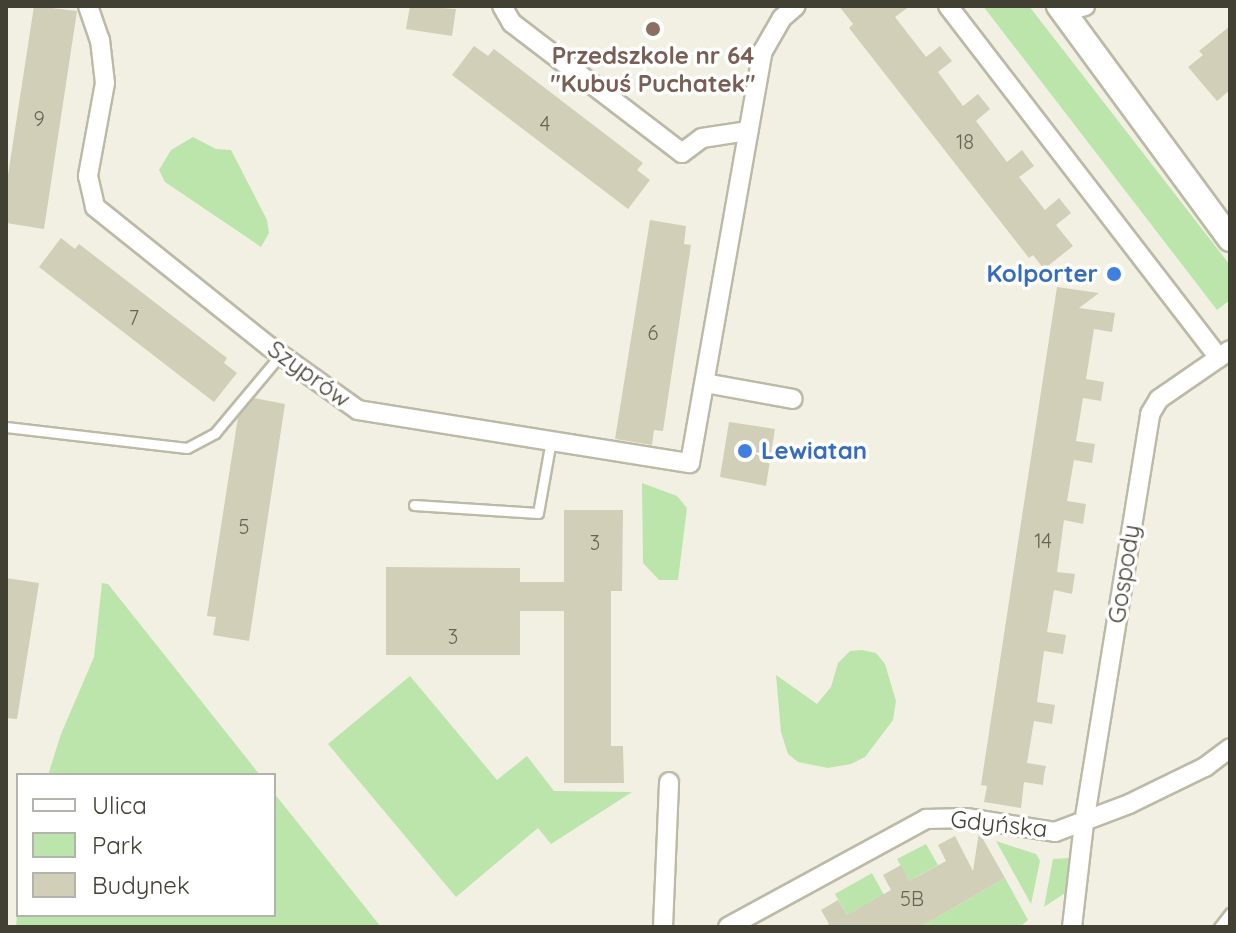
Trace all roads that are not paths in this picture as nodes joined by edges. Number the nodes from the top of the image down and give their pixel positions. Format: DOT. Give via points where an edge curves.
graph roads {
  1 [pos="88,6"];
  2 [pos="502,6"];
  3 [pos="796,6"];
  4 [pos="948,6"];
  5 [pos="1069,8"];
  6 [pos="748,131"];
  7 [pos="1230,239"];
  8 [pos="281,354"];
  9 [pos="1224,354"];
  10 [pos="705,383"];
  11 [pos="793,399"];
  12 [pos="6,427"];
  13 [pos="551,440"];
  14 [pos="414,505"];
  15 [pos="1228,755"];
  16 [pos="669,782"];
  17 [pos="1084,823"];
  18 [pos="1230,913"];
  19 [pos="1224,925"];
  20 [pos="663,927"];
  21 [pos="728,927"];
  22 [pos="1072,927"];
  1 -- 8 [label="street, Szyprów" via="100,40 105,83 88,176 95,207"];
  2 -- 6 [label="street" via="512,23 682,153 702,138"];
  3 -- 6 [label="street, Szyprów" via="782,18 763,51"];
  4 -- 9 [label="street, Gospody"];
  5 -- 7 [label="street"];
  6 -- 10 [label="street, Szyprów"];
  8 -- 12 [label="lane" via="215,433 187,448"];
  8 -- 13 [label="street, Szyprów" via="358,410"];
  9 -- 17 [label="street, Gospody" via="1159,399 1150,414"];
  10 -- 11 [label="street"];
  10 -- 13 [label="street, Szyprów" via="690,463"];
  13 -- 14 [label="lane" via="538,513"];
  15 -- 17 [label="street, Gdyńska"];
  16 -- 20 [label="street"];
  17 -- 21 [label="street, Gdyńska" via="1055,832 966,818 926,819"];
  17 -- 22 [label="street, Gospody"];
  18 -- 19 [label="lane"];
}
